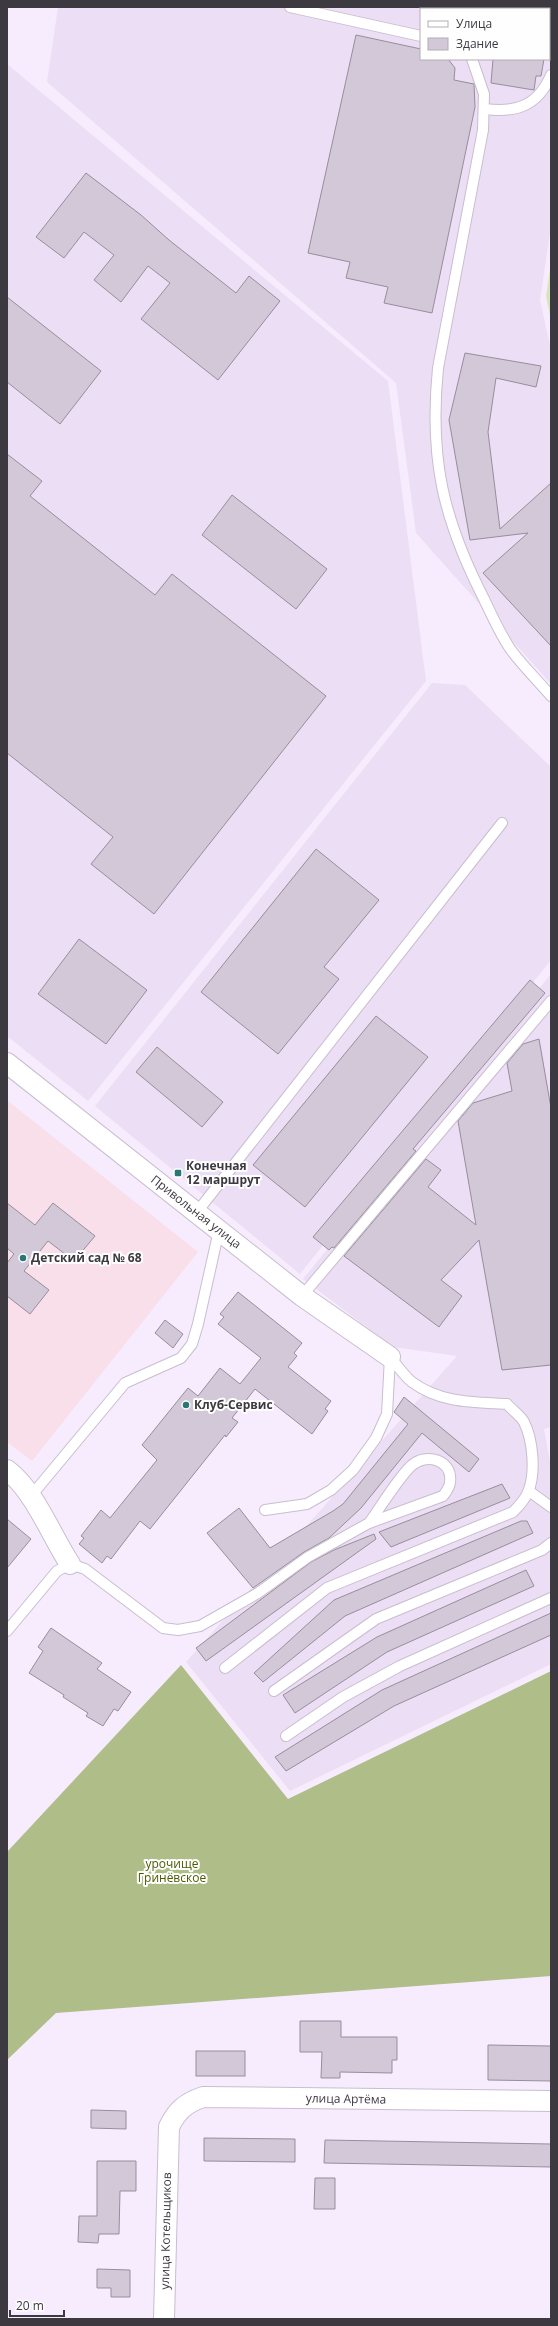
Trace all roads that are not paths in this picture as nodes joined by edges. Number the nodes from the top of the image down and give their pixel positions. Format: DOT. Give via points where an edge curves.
graph roads {
  1 [pos="290,7"];
  2 [pos="420,36"];
  3 [pos="472,60"];
  4 [pos="551,75"];
  5 [pos="485,109"];
  6 [pos="551,696"];
  7 [pos="502,823"];
  8 [pos="551,1000"];
  9 [pos="7,1063"];
  10 [pos="197,1212"];
  11 [pos="219,1230"];
  12 [pos="302,1296"];
  13 [pos="390,1356"];
  14 [pos="10,1476"];
  15 [pos="529,1491"];
  16 [pos="31,1496"];
  17 [pos="551,1507"];
  18 [pos="265,1510"];
  19 [pos="369,1523"];
  20 [pos="551,1543"];
  21 [pos="70,1564"];
  22 [pos="551,1598"];
  23 [pos="7,1631"];
  24 [pos="225,1668"];
  25 [pos="274,1691"];
  26 [pos="286,1736"];
  27 [pos="551,2101"];
  28 [pos="167,2142"];
  29 [pos="164,2319"];
  1 -- 2 [label="lane"];
  3 -- 5 [label="lane" via="484,94"];
  4 -- 5 [label="lane" via="545,89 531,103 505,112"];
  5 -- 6 [label="lane" via="438,368 434,402 435,446 440,484 451,528 468,567 511,650"];
  7 -- 10 [label="lane"];
  8 -- 12 [label="lane"];
  9 -- 10 [label="street, Привольная улица"];
  10 -- 11 [label="street, Привольная улица"];
  11 -- 12 [label="street, Привольная улица"];
  11 -- 16 [label="lane" via="192,1344 181,1358 125,1383"];
  12 -- 13 [label="street, Привольная улица"];
  13 -- 15 [label="lane" via="411,1382 439,1397 466,1402 507,1404 524,1421 531,1447"];
  13 -- 18 [label="lane" via="387,1414 376,1438 352,1470 332,1490 307,1504"];
  14 -- 16 [label="street"];
  15 -- 17 [label="lane"];
  15 -- 24 [label="lane" via="513,1512 328,1588"];
  16 -- 21 [label="street"];
  19 -- 19 [label="lane" via="444,1496 450,1484 450,1473 440,1461 433,1459 426,1458 411,1465"];
  19 -- 21 [label="lane" via="308,1557 258,1593 200,1626 178,1630 163,1628 85,1569"];
  20 -- 25 [label="lane" via="542,1550 376,1620"];
  21 -- 23 [label="lane" via="57,1571"];
  22 -- 26 [label="lane" via="400,1666 343,1697"];
  27 -- 28 [label="street, улица Артёма" via="203,2097 188,2102 176,2113 169,2127"];
  28 -- 29 [label="street, улица Котельщиков"];
}
